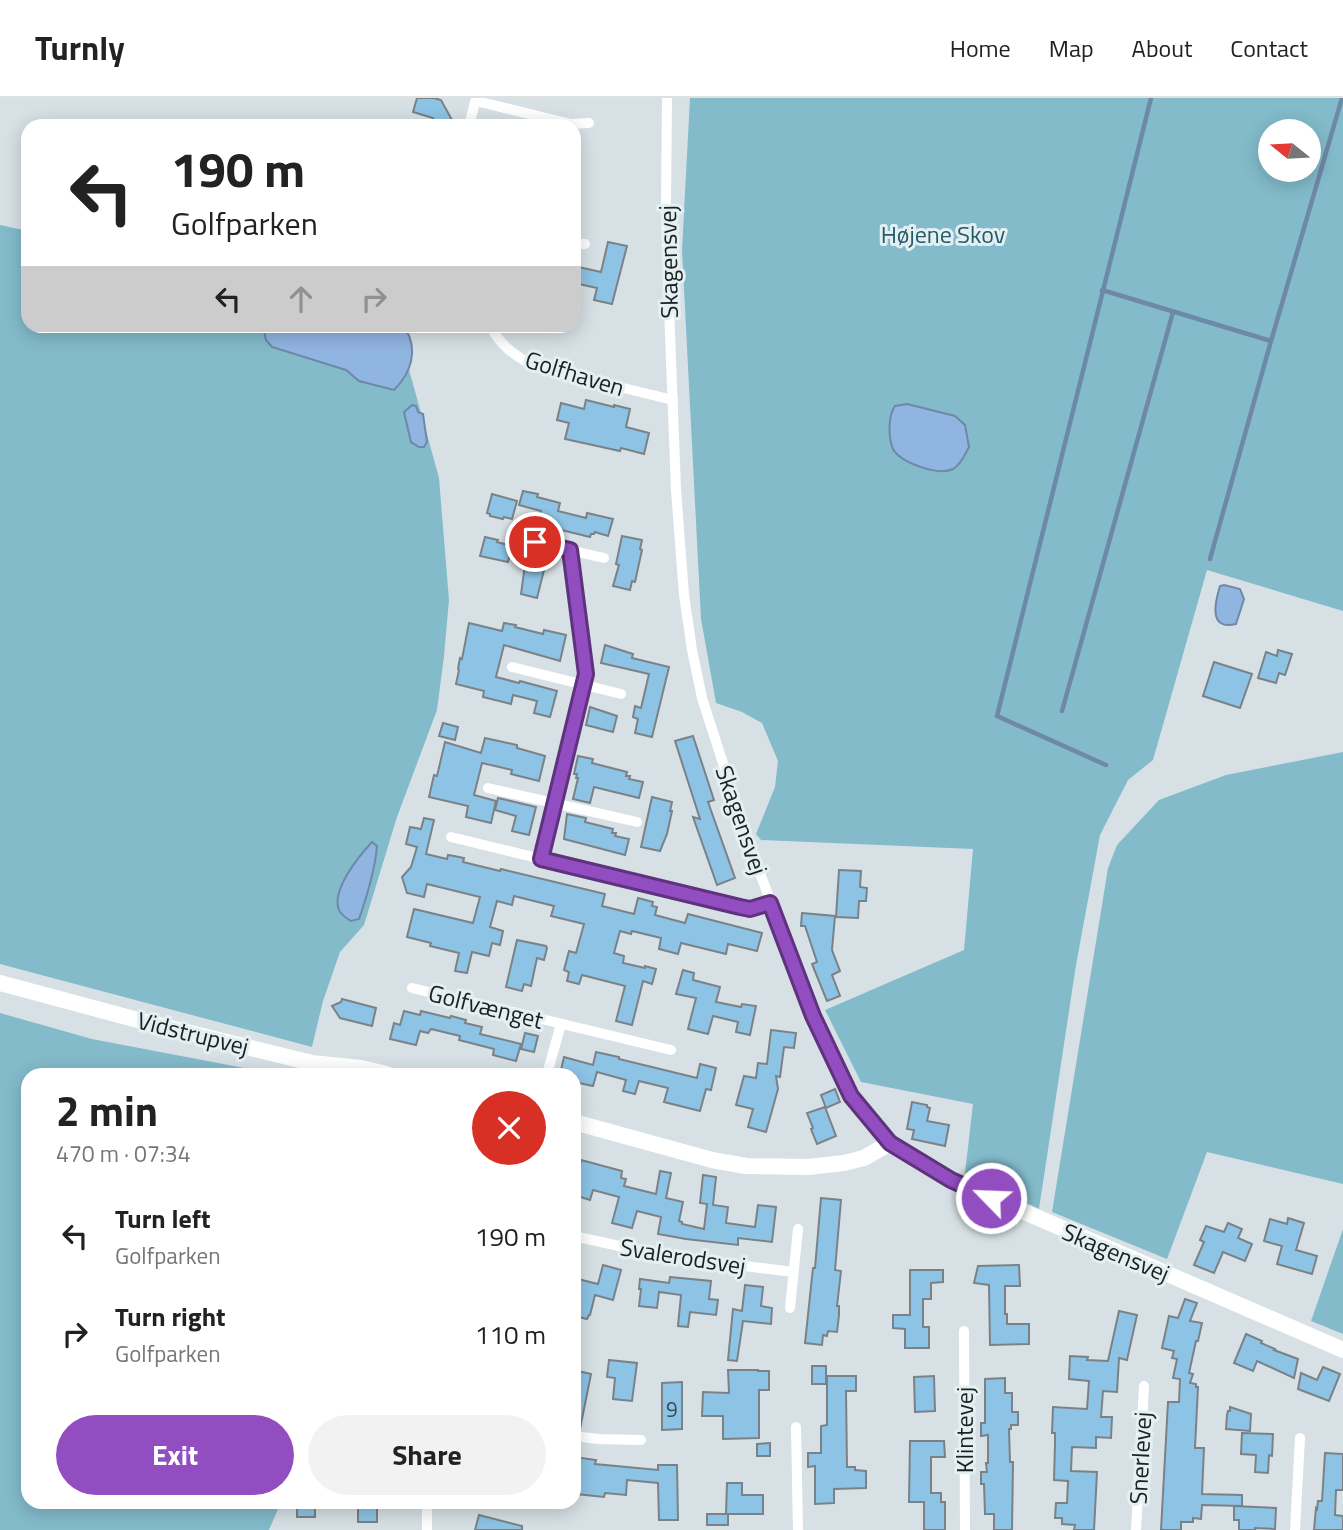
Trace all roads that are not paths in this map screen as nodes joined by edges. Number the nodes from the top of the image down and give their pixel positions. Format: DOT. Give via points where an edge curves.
graph roads {
  1 [pos="667,98"];
  2 [pos="476,99"];
  3 [pos="470,119"];
  4 [pos="552,119"];
  5 [pos="581,123"];
  6 [pos="589,123"];
  7 [pos="495,333"];
  8 [pos="673,400"];
  9 [pos="535,542"];
  10 [pos="570,550"];
  11 [pos="604,558"];
  12 [pos="512,667"];
  13 [pos="584,685"];
  14 [pos="621,694"];
  15 [pos="488,788"];
  16 [pos="554,803"];
  17 [pos="637,822"];
  18 [pos="451,837"];
  19 [pos="541,859"];
  20 [pos="770,903"];
  21 [pos="0,983"];
  22 [pos="412,988"];
  23 [pos="561,1024"];
  24 [pos="671,1050"];
  25 [pos="361,1068"];
  26 [pos="549,1068"];
  27 [pos="581,1124"];
  28 [pos="890,1143"];
  29 [pos="798,1229"];
  30 [pos="581,1238"];
  31 [pos="793,1272"];
  32 [pos="790,1308"];
  33 [pos="964,1331"];
  34 [pos="1343,1350"];
  35 [pos="1144,1386"];
  36 [pos="796,1427"];
  37 [pos="581,1437"];
  38 [pos="1300,1438"];
  39 [pos="641,1440"];
  40 [pos="427,1509"];
  41 [pos="427,1530"];
  42 [pos="798,1530"];
  43 [pos="965,1530"];
  44 [pos="1136,1530"];
  45 [pos="1295,1530"];
  1 -- 8 [label="street, Skagensvej"];
  2 -- 3 [label="street"];
  2 -- 4 [label="street"];
  5 -- 6 [label="street"];
  7 -- 8 [label="street, Golfhaven" via="502,344 533,366"];
  8 -- 20 [label="street, Skagensvej" via="682,582 692,650 702,698"];
  9 -- 10 [label="street"];
  10 -- 11 [label="street"];
  10 -- 13 [label="street"];
  12 -- 13 [label="street"];
  13 -- 14 [label="street"];
  13 -- 16 [label="street"];
  15 -- 16 [label="street"];
  16 -- 17 [label="street"];
  16 -- 19 [label="street"];
  18 -- 19 [label="street"];
  19 -- 20 [label="street" via="750,909"];
  20 -- 28 [label="street, Skagensvej" via="839,1073 851,1096"];
  21 -- 25 [label="street, Vidstrupvej" via="312,1063"];
  22 -- 23 [label="street, Golfvænget"];
  23 -- 24 [label="street, Golfvænget"];
  23 -- 26 [label="street, Golfvænget"];
  27 -- 28 [label="street" via="747,1166 844,1163"];
  28 -- 34 [label="street, Skagensvej" via="951,1180"];
  29 -- 31 [label="street"];
  30 -- 31 [label="street, Svalerodsvej" via="664,1256"];
  31 -- 32 [label="street"];
  33 -- 43 [label="street, Klintevej"];
  35 -- 44 [label="street, Snerlevej"];
  36 -- 42 [label="street"];
  37 -- 39 [label="street"];
  38 -- 45 [label="street"];
  40 -- 41 [label="street"];
}
